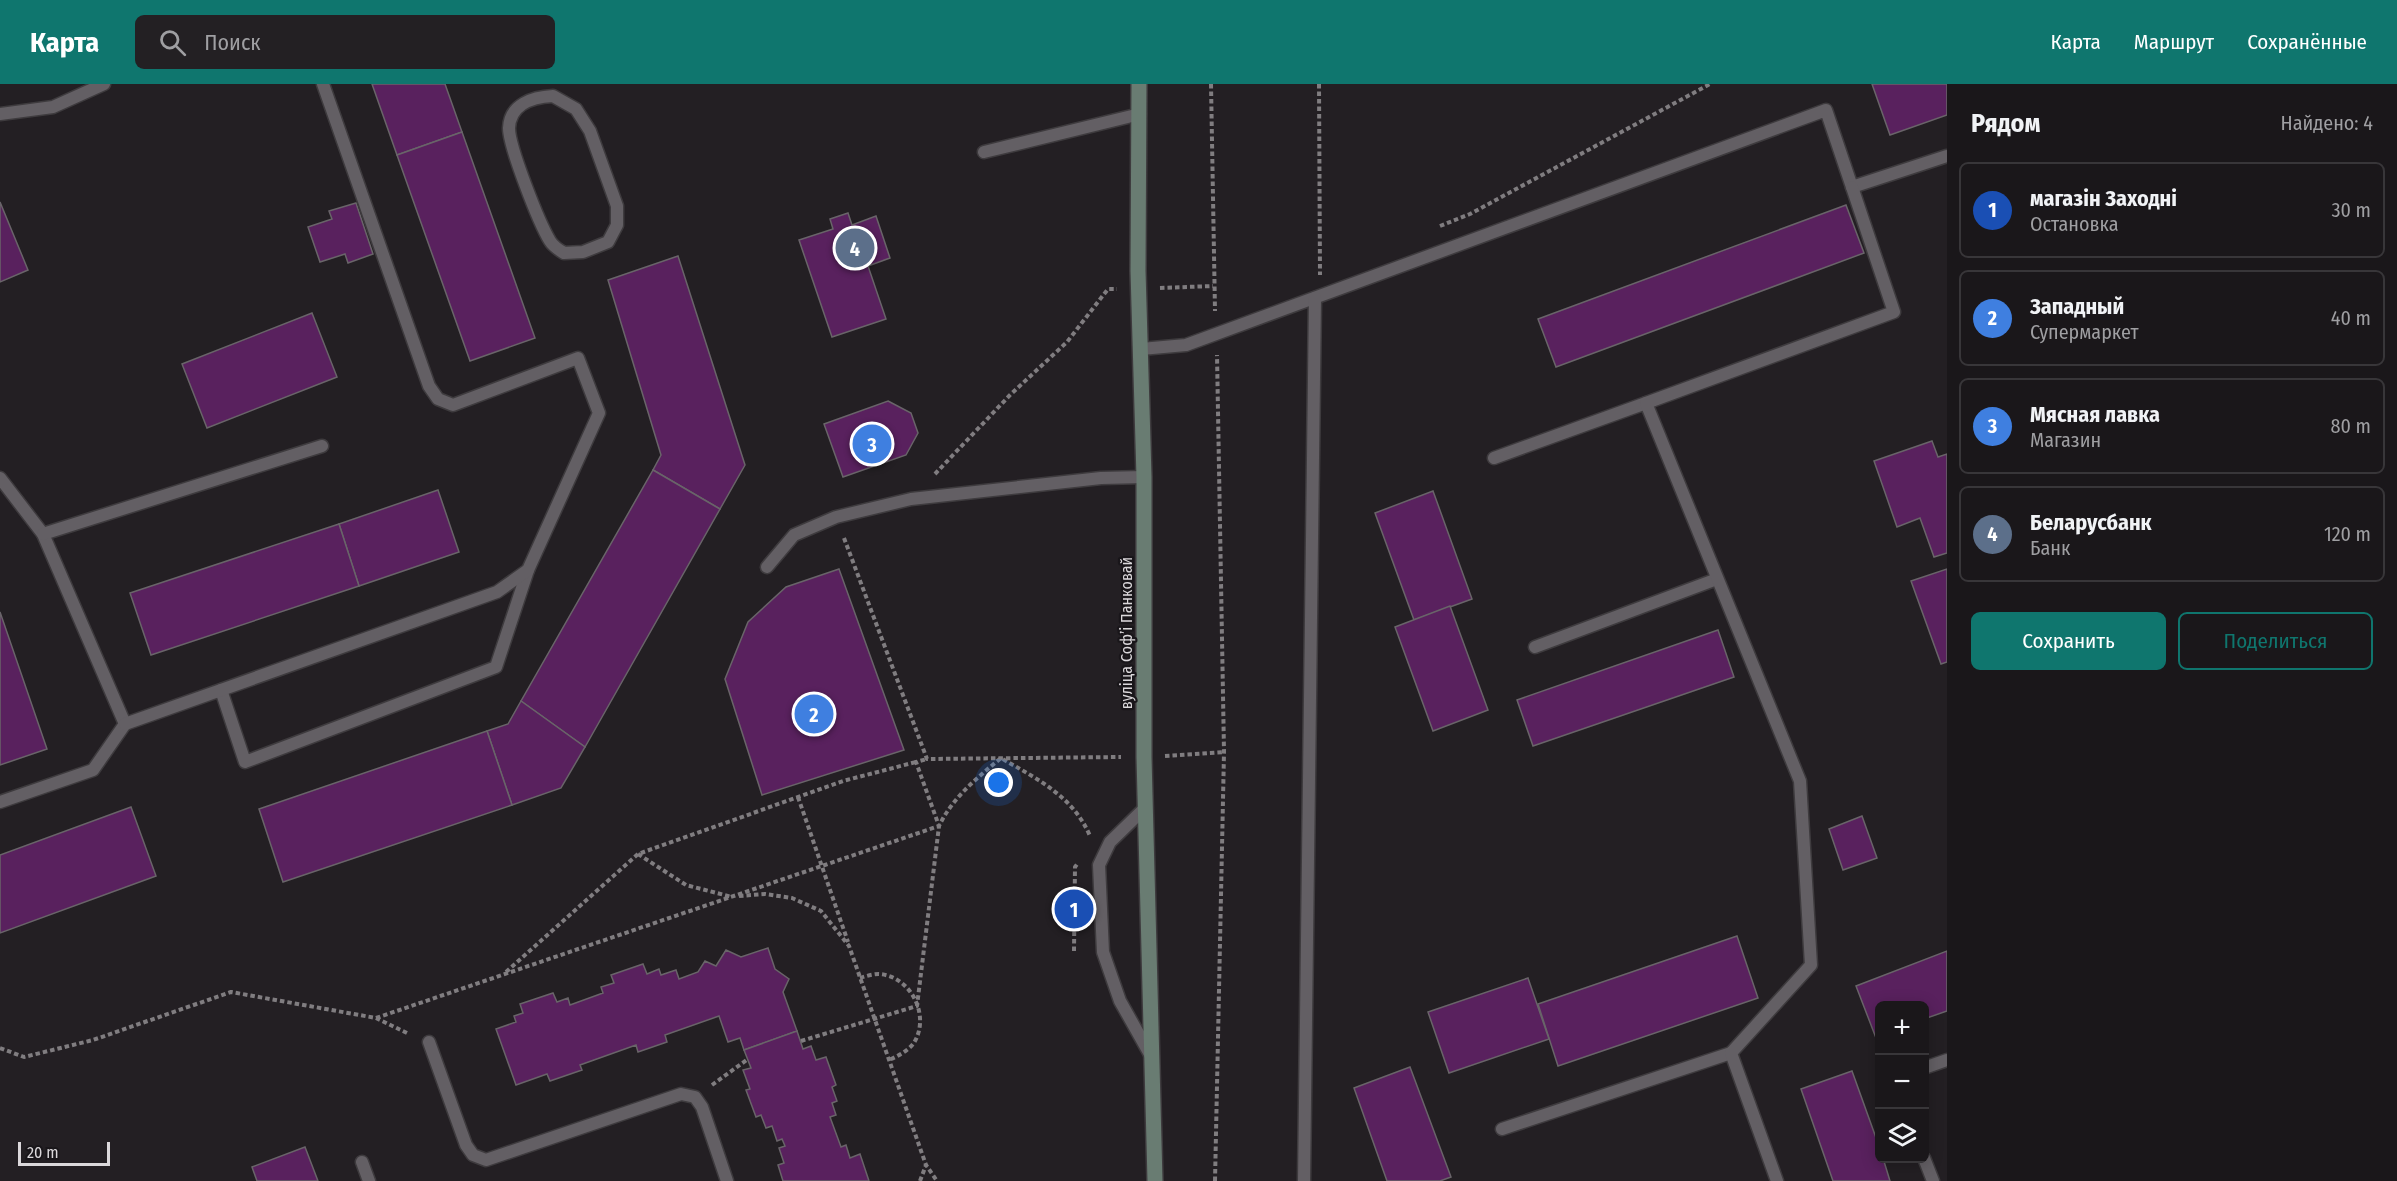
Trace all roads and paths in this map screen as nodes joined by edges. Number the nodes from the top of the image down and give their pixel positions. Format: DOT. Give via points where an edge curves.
graph roads {
  1 [pos="104,84"];
  2 [pos="323,84"];
  3 [pos="530,84"];
  4 [pos="1139,84"];
  5 [pos="1211,84"];
  6 [pos="1319,84"];
  7 [pos="1710,84"];
  8 [pos="535,97"];
  9 [pos="0,114"];
  10 [pos="1140,114"];
  11 [pos="984,152"];
  12 [pos="1947,156"];
  13 [pos="1852,187"];
  14 [pos="1438,227"];
  15 [pos="1330,272"];
  16 [pos="1320,276"];
  17 [pos="1309,280"];
  18 [pos="1213,285"];
  19 [pos="1139,289"];
  20 [pos="1316,298"];
  21 [pos="1225,308"];
  22 [pos="1215,312"];
  23 [pos="1216,334"];
  24 [pos="1141,349"];
  25 [pos="1646,403"];
  26 [pos="322,446"];
  27 [pos="1494,458"];
  28 [pos="1144,477"];
  29 [pos="0,478"];
  30 [pos="911,499"];
  31 [pos="836,517"];
  32 [pos="43,534"];
  33 [pos="767,567"];
  34 [pos="528,570"];
  35 [pos="1717,579"];
  36 [pos="1535,647"];
  37 [pos="221,690"];
  38 [pos="125,724"];
  39 [pos="1224,752"];
  40 [pos="1144,757"];
  41 [pos="1001,758"];
  42 [pos="927,759"];
  43 [pos="916,762"];
  44 [pos="798,797"];
  45 [pos="0,802"];
  46 [pos="1146,807"];
  47 [pos="939,826"];
  48 [pos="1089,843"];
  49 [pos="639,854"];
  50 [pos="1081,859"];
  51 [pos="823,866"];
  52 [pos="731,897"];
  53 [pos="849,946"];
  54 [pos="1074,951"];
  55 [pos="503,975"];
  56 [pos="860,978"];
  57 [pos="917,1006"];
  58 [pos="375,1018"];
  59 [pos="874,1018"];
  60 [pos="801,1041"];
  61 [pos="429,1042"];
  62 [pos="0,1048"];
  63 [pos="1731,1053"];
  64 [pos="1152,1058"];
  65 [pos="748,1059"];
  66 [pos="888,1060"];
  67 [pos="1947,1060"];
  68 [pos="1929,1066"];
  69 [pos="695,1097"];
  70 [pos="1502,1130"];
  71 [pos="362,1162"];
  72 [pos="1926,1163"];
  73 [pos="926,1165"];
  74 [pos="369,1181"];
  75 [pos="727,1181"];
  76 [pos="920,1181"];
  77 [pos="937,1181"];
  78 [pos="1155,1181"];
  79 [pos="1215,1181"];
  80 [pos="1304,1181"];
  81 [pos="1777,1181"];
  82 [pos="1933,1181"];
  1 -- 9 [label="lane" via="53,107"];
  2 -- 34 [label="lane" via="429,386 438,399 453,405 578,358 599,413"];
  3 -- 8 [label="lane"];
  4 -- 10 [label="main road, вуліца Софʼі Панковай"];
  5 -- 18 [label="path"];
  6 -- 16 [label="path"];
  7 -- 14 [label="path" via="1470,214"];
  8 -- 8 [label="lane" via="516,108 509,128 518,163 550,243 564,253 584,252 608,242 617,225 616,206 590,131 576,109 553,96"];
  10 -- 11 [label="lane"];
  10 -- 19 [label="main road, вуліца Софʼі Панковай"];
  12 -- 13 [label="lane"];
  13 -- 20 [label="lane" via="1826,110"];
  13 -- 25 [label="lane" via="1894,312"];
  15 -- 16 [label="path"];
  16 -- 17 [label="path"];
  18 -- 19 [label="path"];
  18 -- 22 [label="path"];
  19 -- 24 [label="main road, вуліца Софʼі Панковай"];
  19 -- 30 [label="path" via="1108,289 1067,342 1010,395"];
  20 -- 23 [label="lane"];
  20 -- 80 [label="lane"];
  21 -- 22 [label="path"];
  22 -- 23 [label="path"];
  23 -- 24 [label="lane" via="1186,345"];
  23 -- 39 [label="path"];
  24 -- 28 [label="main road, вуліца Софʼі Панковай"];
  25 -- 27 [label="lane"];
  25 -- 35 [label="lane"];
  26 -- 32 [label="lane"];
  28 -- 30 [label="lane" via="1101,478"];
  28 -- 40 [label="main road, вуліца Софʼі Панковай"];
  29 -- 32 [label="lane"];
  30 -- 31 [label="lane"];
  31 -- 33 [label="lane" via="794,535"];
  31 -- 42 [label="path"];
  32 -- 38 [label="lane"];
  34 -- 37 [label="lane" via="497,592"];
  34 -- 37 [label="lane" via="496,667 245,762"];
  35 -- 36 [label="lane"];
  35 -- 63 [label="lane" via="1800,781 1811,965"];
  37 -- 38 [label="lane"];
  38 -- 45 [label="lane" via="93,770"];
  39 -- 40 [label="path"];
  39 -- 79 [label="path"];
  40 -- 41 [label="path"];
  40 -- 46 [label="main road, вуліца Софʼі Панковай"];
  41 -- 42 [label="path"];
  41 -- 47 [label="path" via="968,785"];
  41 -- 48 [label="path" via="1057,790 1090,835"];
  42 -- 43 [label="path"];
  43 -- 44 [label="path"];
  43 -- 47 [label="path"];
  44 -- 49 [label="path"];
  44 -- 51 [label="path"];
  46 -- 64 [label="main road, вуліца Софʼі Панковай"];
  46 -- 64 [label="lane" via="1110,842 1099,865 1103,952 1120,1001"];
  47 -- 51 [label="path"];
  47 -- 57 [label="path"];
  49 -- 52 [label="path" via="686,885"];
  49 -- 55 [label="path"];
  50 -- 54 [label="path" via="1075,867"];
  51 -- 52 [label="path"];
  51 -- 53 [label="path"];
  52 -- 53 [label="path" via="765,894 792,898 822,911"];
  52 -- 55 [label="path"];
  53 -- 56 [label="path"];
  55 -- 58 [label="path"];
  56 -- 57 [label="path" via="879,974 896,980 910,988"];
  56 -- 59 [label="path"];
  57 -- 59 [label="path"];
  57 -- 66 [label="path" via="920,1026 914,1042"];
  58 -- 61 [label="path"];
  58 -- 62 [label="path" via="231,992 93,1040 24,1057"];
  59 -- 60 [label="path"];
  59 -- 66 [label="path"];
  61 -- 69 [label="lane" via="466,1145 473,1155 486,1160 681,1094"];
  63 -- 70 [label="lane"];
  63 -- 81 [label="lane"];
  64 -- 78 [label="main road, вуліца Софʼі Панковай"];
  65 -- 69 [label="path"];
  66 -- 73 [label="path"];
  67 -- 68 [label="lane"];
  69 -- 75 [label="lane"];
  71 -- 74 [label="lane"];
  72 -- 82 [label="lane"];
  73 -- 76 [label="path"];
  73 -- 77 [label="path"];
}
